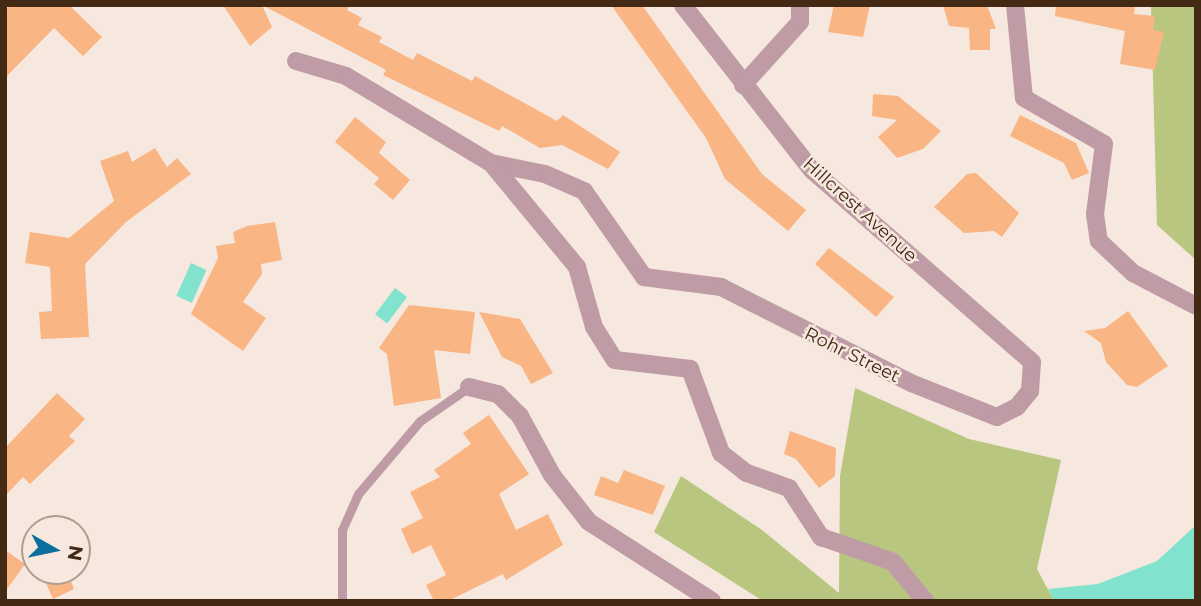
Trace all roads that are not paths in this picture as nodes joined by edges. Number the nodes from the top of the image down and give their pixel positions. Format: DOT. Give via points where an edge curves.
graph roads {
  1 [pos="683,5"];
  2 [pos="800,5"];
  3 [pos="1015,5"];
  4 [pos="296,61"];
  5 [pos="743,85"];
  6 [pos="491,163"];
  7 [pos="1196,306"];
  8 [pos="1032,362"];
  9 [pos="469,387"];
  10 [pos="342,601"];
  11 [pos="712,601"];
  12 [pos="925,601"];
  1 -- 5 [label="street, Hillcrest Avenue"];
  2 -- 5 [label="street" via="800,22"];
  3 -- 7 [label="street" via="1024,97 1104,144 1095,214 1099,241 1133,273"];
  4 -- 6 [label="street, Rohr Street" via="346,76"];
  5 -- 8 [label="street, Hillcrest Avenue" via="811,169"];
  6 -- 8 [label="street, Rohr Street" via="545,174 584,191 644,277 721,287 758,301 806,335 997,418 1030,391"];
  6 -- 12 [label="street" via="577,267 594,327 615,360 690,369 721,453 747,473 789,488 821,537 893,562"];
  9 -- 10 [label="lane" via="420,421 358,494 342,530"];
  9 -- 11 [label="street" via="498,394 520,416 552,475 590,522"];
}
